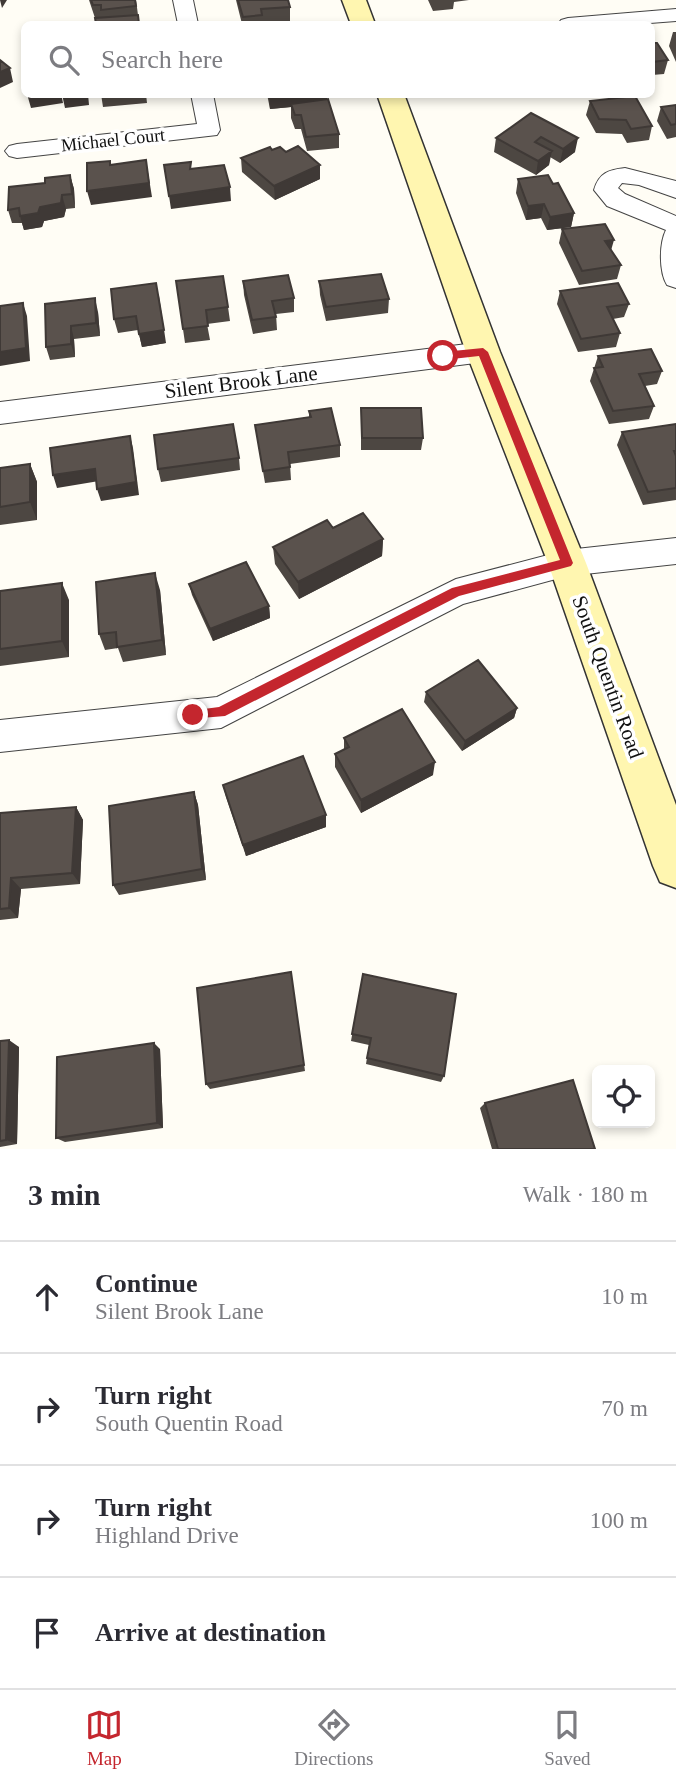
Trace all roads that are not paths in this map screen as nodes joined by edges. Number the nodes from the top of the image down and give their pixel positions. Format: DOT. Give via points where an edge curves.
graph roads {
  1 [pos="183,0"];
  2 [pos="354,0"];
  3 [pos="676,15"];
  4 [pos="187,21"];
  5 [pos="362,21"];
  6 [pos="604,21"];
  7 [pos="203,98"];
  8 [pos="391,98"];
  9 [pos="16,151"];
  10 [pos="676,190"];
  11 [pos="676,225"];
  12 [pos="676,235"];
  13 [pos="676,279"];
  14 [pos="483,352"];
  15 [pos="0,413"];
  16 [pos="676,551"];
  17 [pos="567,563"];
  18 [pos="0,736"];
  19 [pos="676,866"];
  1 -- 4 [label="street"];
  2 -- 5 [label="main road"];
  3 -- 6 [label="street"];
  7 -- 9 [label="street, Michael Court" via="209,130"];
  8 -- 14 [label="main road, South Quentin Road"];
  10 -- 11 [label="street" via="624,175 606,184 616,200"];
  12 -- 13 [label="street"];
  14 -- 15 [label="street, Silent Brook Lane"];
  14 -- 17 [label="main road, South Quentin Road"];
  16 -- 17 [label="street"];
  17 -- 18 [label="street" via="456,592 221,712"];
  17 -- 19 [label="main road, South Quentin Road"];
}
